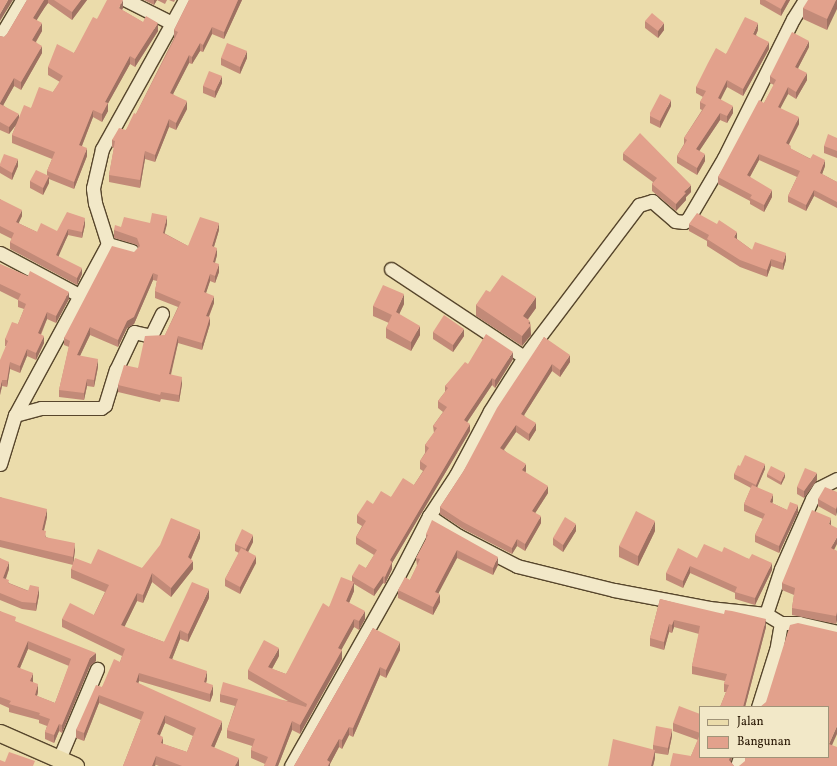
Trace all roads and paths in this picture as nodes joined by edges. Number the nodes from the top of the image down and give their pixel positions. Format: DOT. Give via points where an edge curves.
graph roads {
  1 [pos="22,0"];
  2 [pos="126,0"];
  3 [pos="185,0"];
  4 [pos="805,0"];
  5 [pos="172,23"];
  6 [pos="0,37"];
  7 [pos="108,244"];
  8 [pos="132,251"];
  9 [pos="0,253"];
  10 [pos="391,269"];
  11 [pos="81,296"];
  12 [pos="162,313"];
  13 [pos="524,357"];
  14 [pos="15,415"];
  15 [pos="0,464"];
  16 [pos="837,479"];
  17 [pos="429,516"];
  18 [pos="766,614"];
  19 [pos="782,623"];
  20 [pos="837,632"];
  21 [pos="96,669"];
  22 [pos="758,706"];
  23 [pos="0,733"];
  24 [pos="59,759"];
  25 [pos="75,766"];
  26 [pos="291,766"];
  1 -- 6 [label="street"];
  2 -- 5 [label="street"];
  3 -- 5 [label="street"];
  4 -- 13 [label="street" via="793,19 724,158 688,219 684,222 675,221 652,201 639,205"];
  5 -- 7 [label="street" via="102,149 94,188 95,202"];
  7 -- 8 [label="street"];
  7 -- 11 [label="street"];
  9 -- 11 [label="street"];
  10 -- 13 [label="street"];
  11 -- 14 [label="street"];
  12 -- 14 [label="street" via="151,336 134,332 116,370 105,405 101,408 41,408"];
  13 -- 17 [label="street" via="490,412 456,476"];
  14 -- 15 [label="street"];
  16 -- 18 [label="street" via="819,488 812,500 781,568"];
  17 -- 18 [label="street" via="459,536 517,566 614,590 710,608"];
  17 -- 26 [label="street" via="396,580"];
  18 -- 19 [label="street"];
  19 -- 20 [label="street" via="800,623"];
  19 -- 22 [label="street"];
  21 -- 24 [label="street"];
  23 -- 24 [label="main road"];
  24 -- 25 [label="main road"];
}
